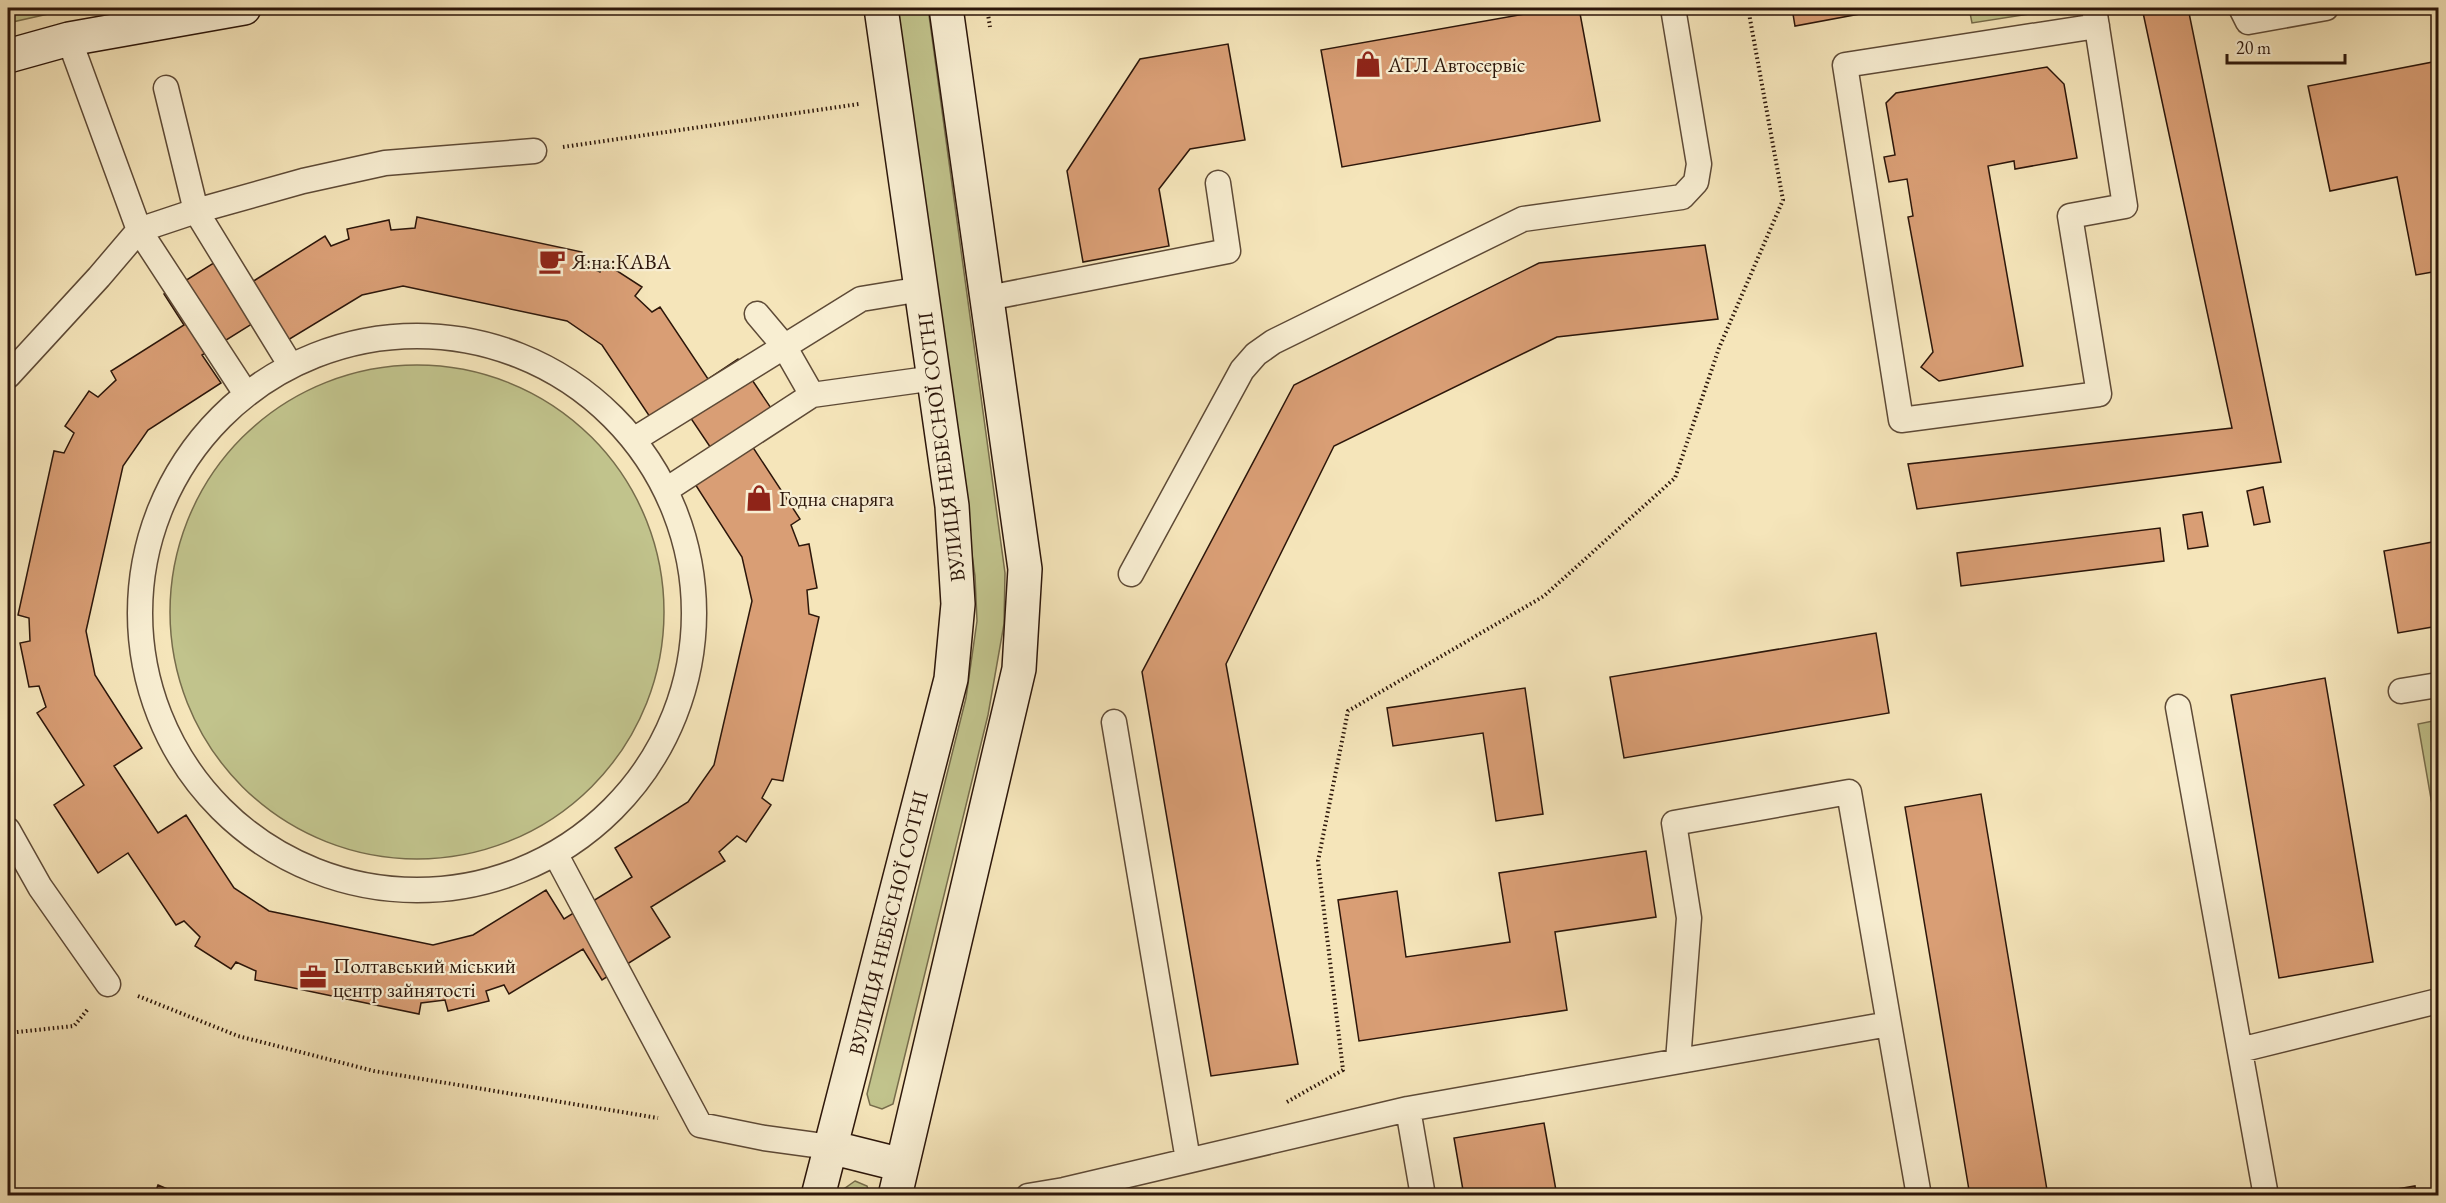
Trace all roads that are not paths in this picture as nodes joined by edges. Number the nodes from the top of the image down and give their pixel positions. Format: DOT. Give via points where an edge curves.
graph roads {
  1 [pos="244,8"];
  2 [pos="881,8"];
  3 [pos="946,8"];
  4 [pos="1673,8"];
  5 [pos="2241,8"];
  6 [pos="2326,8"];
  7 [pos="2095,17"];
  8 [pos="69,39"];
  9 [pos="8,56"];
  10 [pos="166,88"];
  11 [pos="534,151"];
  12 [pos="1218,183"];
  13 [pos="196,211"];
  14 [pos="139,230"];
  15 [pos="922,289"];
  16 [pos="988,298"];
  17 [pos="757,314"];
  18 [pos="784,346"];
  19 [pos="291,366"];
  20 [pos="8,376"];
  21 [pos="935,378"];
  22 [pos="246,394"];
  23 [pos="812,395"];
  24 [pos="635,439"];
  25 [pos="666,490"];
  26 [pos="1131,574"];
  27 [pos="2439,685"];
  28 [pos="2401,692"];
  29 [pos="2178,707"];
  30 [pos="1114,722"];
  31 [pos="8,830"];
  32 [pos="556,855"];
  33 [pos="108,984"];
  34 [pos="2439,1001"];
  35 [pos="1889,1024"];
  36 [pos="2240,1050"];
  37 [pos="1678,1061"];
  38 [pos="1408,1109"];
  39 [pos="830,1147"];
  40 [pos="1188,1160"];
  41 [pos="898,1180"];
  42 [pos="818,1196"];
  43 [pos="1028,1196"];
  44 [pos="1423,1196"];
  45 [pos="1919,1196"];
  46 [pos="2266,1196"];
  1 -- 8 [label="street"];
  2 -- 15 [label="street, ВУЛИЦЯ НЕБЕСНОЇ СОТНІ"];
  3 -- 16 [label="street"];
  4 -- 26 [label="lane" via="1698,164 1696,182 1689,190 1682,197 1523,219 1273,342 1242,370"];
  5 -- 6 [label="lane" via="2248,22"];
  7 -- 7 [label="lane" via="1845,64 1901,420 2099,394 2070,216 2125,206"];
  8 -- 9 [label="street"];
  8 -- 14 [label="lane"];
  10 -- 13 [label="lane"];
  11 -- 13 [label="lane" via="385,163"];
  12 -- 16 [label="lane" via="1227,251"];
  13 -- 14 [label="lane"];
  13 -- 19 [label="lane"];
  14 -- 20 [label="lane"];
  14 -- 22 [label="lane"];
  15 -- 18 [label="lane" via="861,299"];
  15 -- 21 [label="street, ВУЛИЦЯ НЕБЕСНОЇ СОТНІ"];
  16 -- 41 [label="street" via="1025,569 1019,669"];
  17 -- 18 [label="lane"];
  18 -- 23 [label="lane"];
  18 -- 24 [label="lane"];
  19 -- 22 [label="lane"];
  19 -- 24 [label="lane" via="340,346 393,336 445,337 498,347 546,367 592,396"];
  21 -- 23 [label="lane"];
  21 -- 39 [label="street, ВУЛИЦЯ НЕБЕСНОЇ СОТНІ" via="952,506 958,604 951,679"];
  22 -- 32 [label="lane" via="208,431 177,474 155,523 142,575 141,628 148,680 166,731 193,777 222,811 256,840 295,863 338,880 427,892 472,887 515,874"];
  23 -- 25 [label="lane"];
  24 -- 25 [label="lane"];
  25 -- 32 [label="lane" via="690,560 695,629 682,697 654,760 610,814"];
  27 -- 28 [label="lane"];
  29 -- 36 [label="lane"];
  30 -- 40 [label="lane"];
  31 -- 33 [label="lane" via="40,887"];
  32 -- 39 [label="lane" via="700,1125"];
  34 -- 36 [label="lane"];
  35 -- 37 [label="lane"];
  35 -- 37 [label="lane" via="1849,792 1826,796 1674,823 1689,918"];
  35 -- 45 [label="lane"];
  36 -- 46 [label="lane"];
  37 -- 38 [label="lane"];
  38 -- 40 [label="lane"];
  38 -- 44 [label="lane"];
  39 -- 41 [label="street"];
  39 -- 42 [label="street, ВУЛИЦЯ НЕБЕСНОЇ СОТНІ"];
  40 -- 43 [label="lane"];
}
